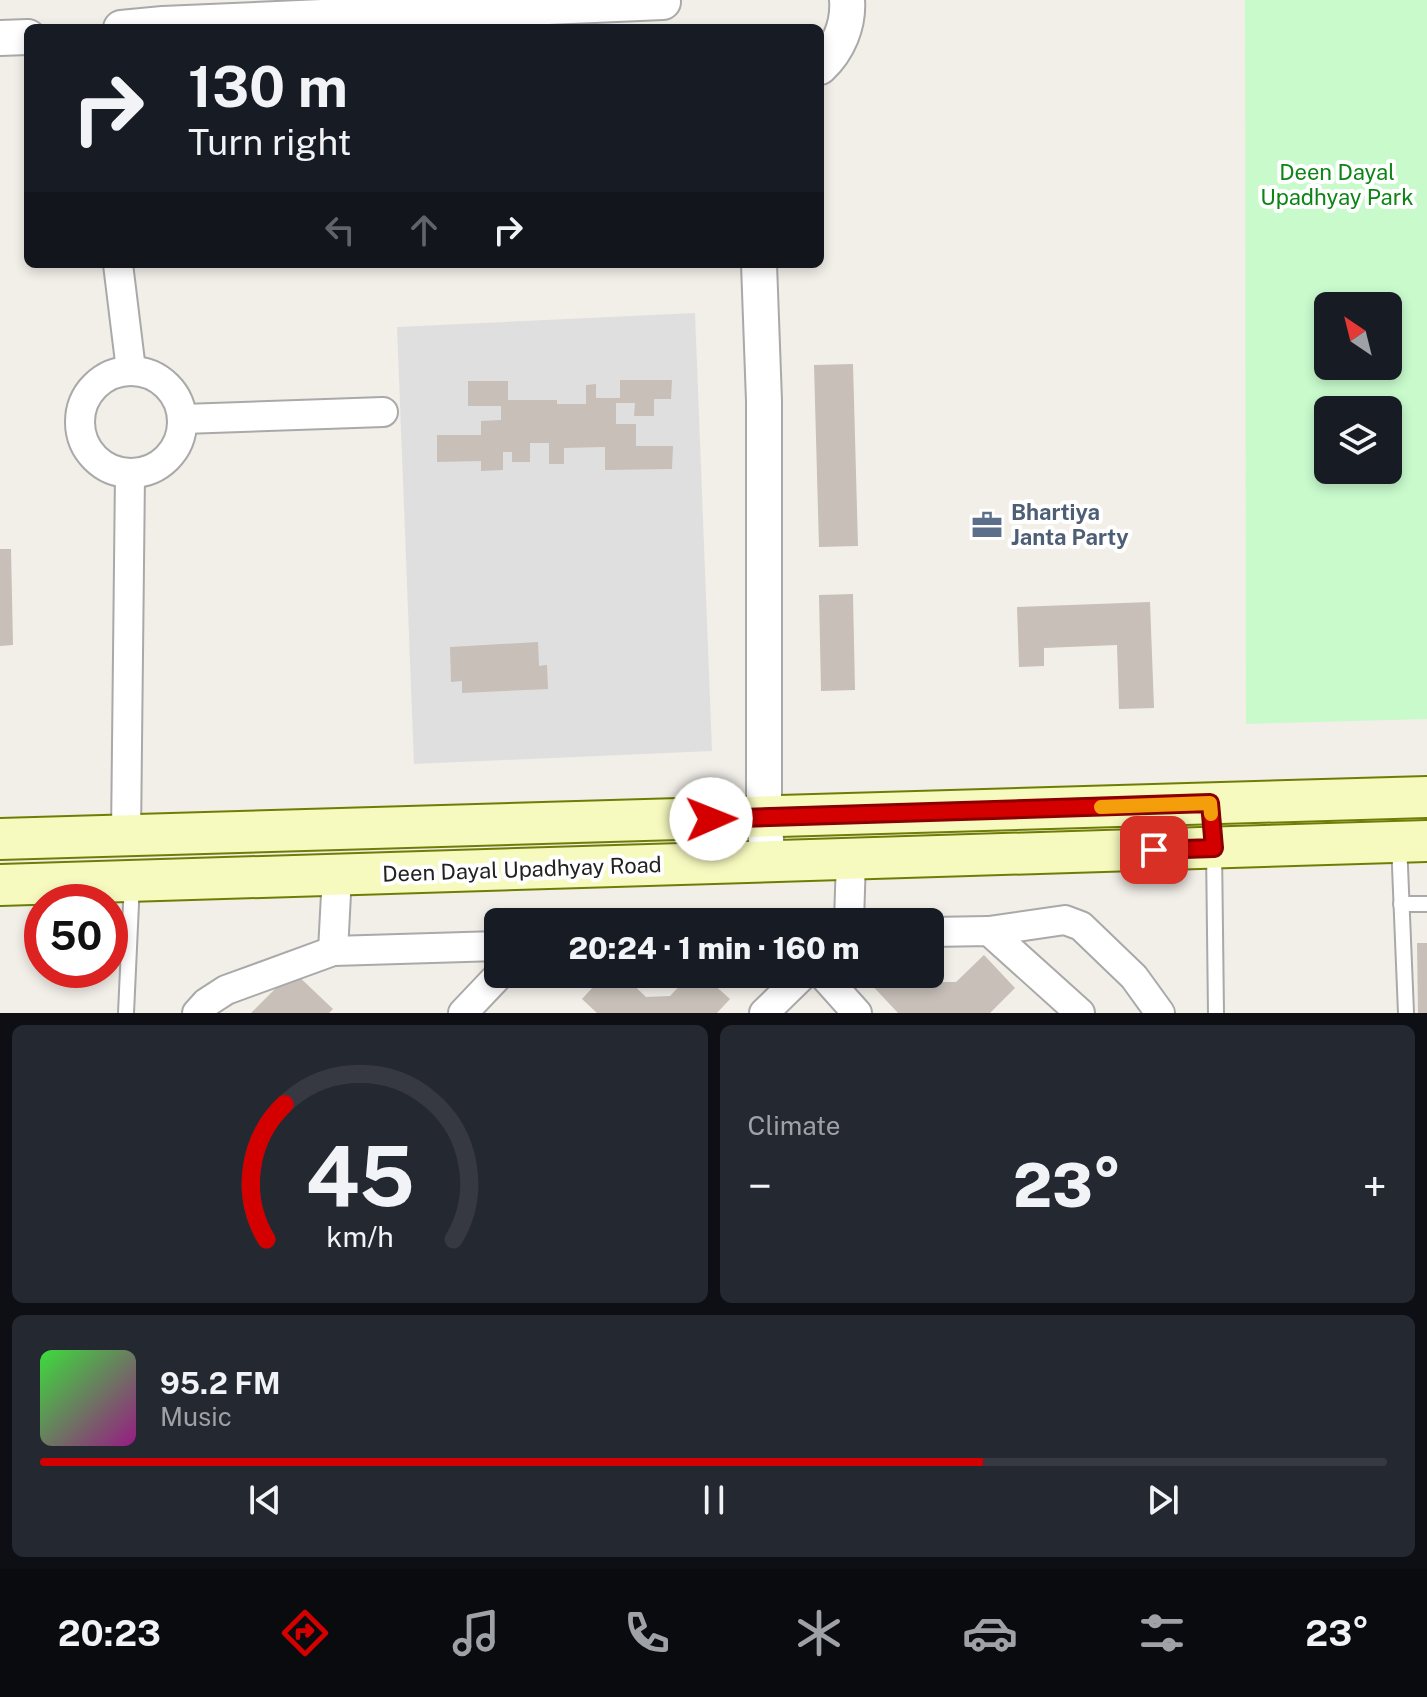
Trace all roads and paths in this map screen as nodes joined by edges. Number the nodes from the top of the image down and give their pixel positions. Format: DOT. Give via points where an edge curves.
graph roads {
  1 [pos="847,0"];
  2 [pos="664,10"];
  3 [pos="205,11"];
  4 [pos="167,24"];
  5 [pos="24,37"];
  6 [pos="0,38"];
  7 [pos="824,63"];
  8 [pos="118,268"];
  9 [pos="759,268"];
  10 [pos="131,370"];
  11 [pos="383,412"];
  12 [pos="183,419"];
  13 [pos="130,474"];
  14 [pos="1427,797"];
  15 [pos="1210,803"];
  16 [pos="764,817"];
  17 [pos="126,836"];
  18 [pos="0,839"];
  19 [pos="1413,842"];
  20 [pos="1214,848"];
  21 [pos="851,859"];
  22 [pos="768,862"];
  23 [pos="337,875"];
  24 [pos="132,881"];
  25 [pos="0,885"];
  26 [pos="1401,904"];
  27 [pos="1427,904"];
  28 [pos="849,908"];
  29 [pos="989,931"];
  30 [pos="944,932"];
  31 [pos="484,946"];
  32 [pos="333,951"];
  33 [pos="487,988"];
  34 [pos="790,988"];
  35 [pos="835,988"];
  36 [pos="126,1013"];
  37 [pos="197,1013"];
  38 [pos="463,1013"];
  39 [pos="764,1013"];
  40 [pos="857,1013"];
  41 [pos="1080,1013"];
  42 [pos="1160,1013"];
  43 [pos="1216,1013"];
  44 [pos="1406,1013"];
  1 -- 7 [label="street" via="844,30"];
  2 -- 3 [label="street"];
  3 -- 4 [label="street"];
  5 -- 6 [label="street"];
  8 -- 10 [label="street"];
  9 -- 16 [label="street"];
  10 -- 12 [label="street" via="163,381 176,396"];
  10 -- 13 [label="street" via="105,377 87,395 80,431 96,460"];
  11 -- 12 [label="street"];
  12 -- 13 [label="street" via="181,438 171,455 151,470"];
  13 -- 17 [label="street"];
  14 -- 15 [label="main road, Deen Dayal Upadhyay Road"];
  15 -- 16 [label="main road, Deen Dayal Upadhyay Road"];
  15 -- 20 [label="lane"];
  16 -- 17 [label="main road, Deen Dayal Upadhyay Road"];
  16 -- 22 [label="street"];
  17 -- 18 [label="main road, Deen Dayal Upadhyay Road"];
  19 -- 20 [label="main road, Deen Dayal Upadhyay Road"];
  19 -- 26 [label="lane"];
  20 -- 21 [label="main road, Deen Dayal Upadhyay Road"];
  20 -- 43 [label="lane"];
  21 -- 22 [label="main road, Deen Dayal Upadhyay Road"];
  21 -- 28 [label="street"];
  22 -- 23 [label="main road, Deen Dayal Upadhyay Road"];
  23 -- 24 [label="main road, Deen Dayal Upadhyay Road"];
  23 -- 32 [label="street"];
  24 -- 25 [label="main road, Deen Dayal Upadhyay Road"];
  24 -- 36 [label="lane"];
  26 -- 27 [label="lane"];
  26 -- 44 [label="lane"];
  29 -- 30 [label="street"];
  29 -- 41 [label="street"];
  29 -- 42 [label="street" via="1065,920 1081,926 1134,977"];
  31 -- 32 [label="street"];
  32 -- 37 [label="street" via="226,990"];
  33 -- 38 [label="street"];
  34 -- 39 [label="street"];
  35 -- 40 [label="street"];
}
